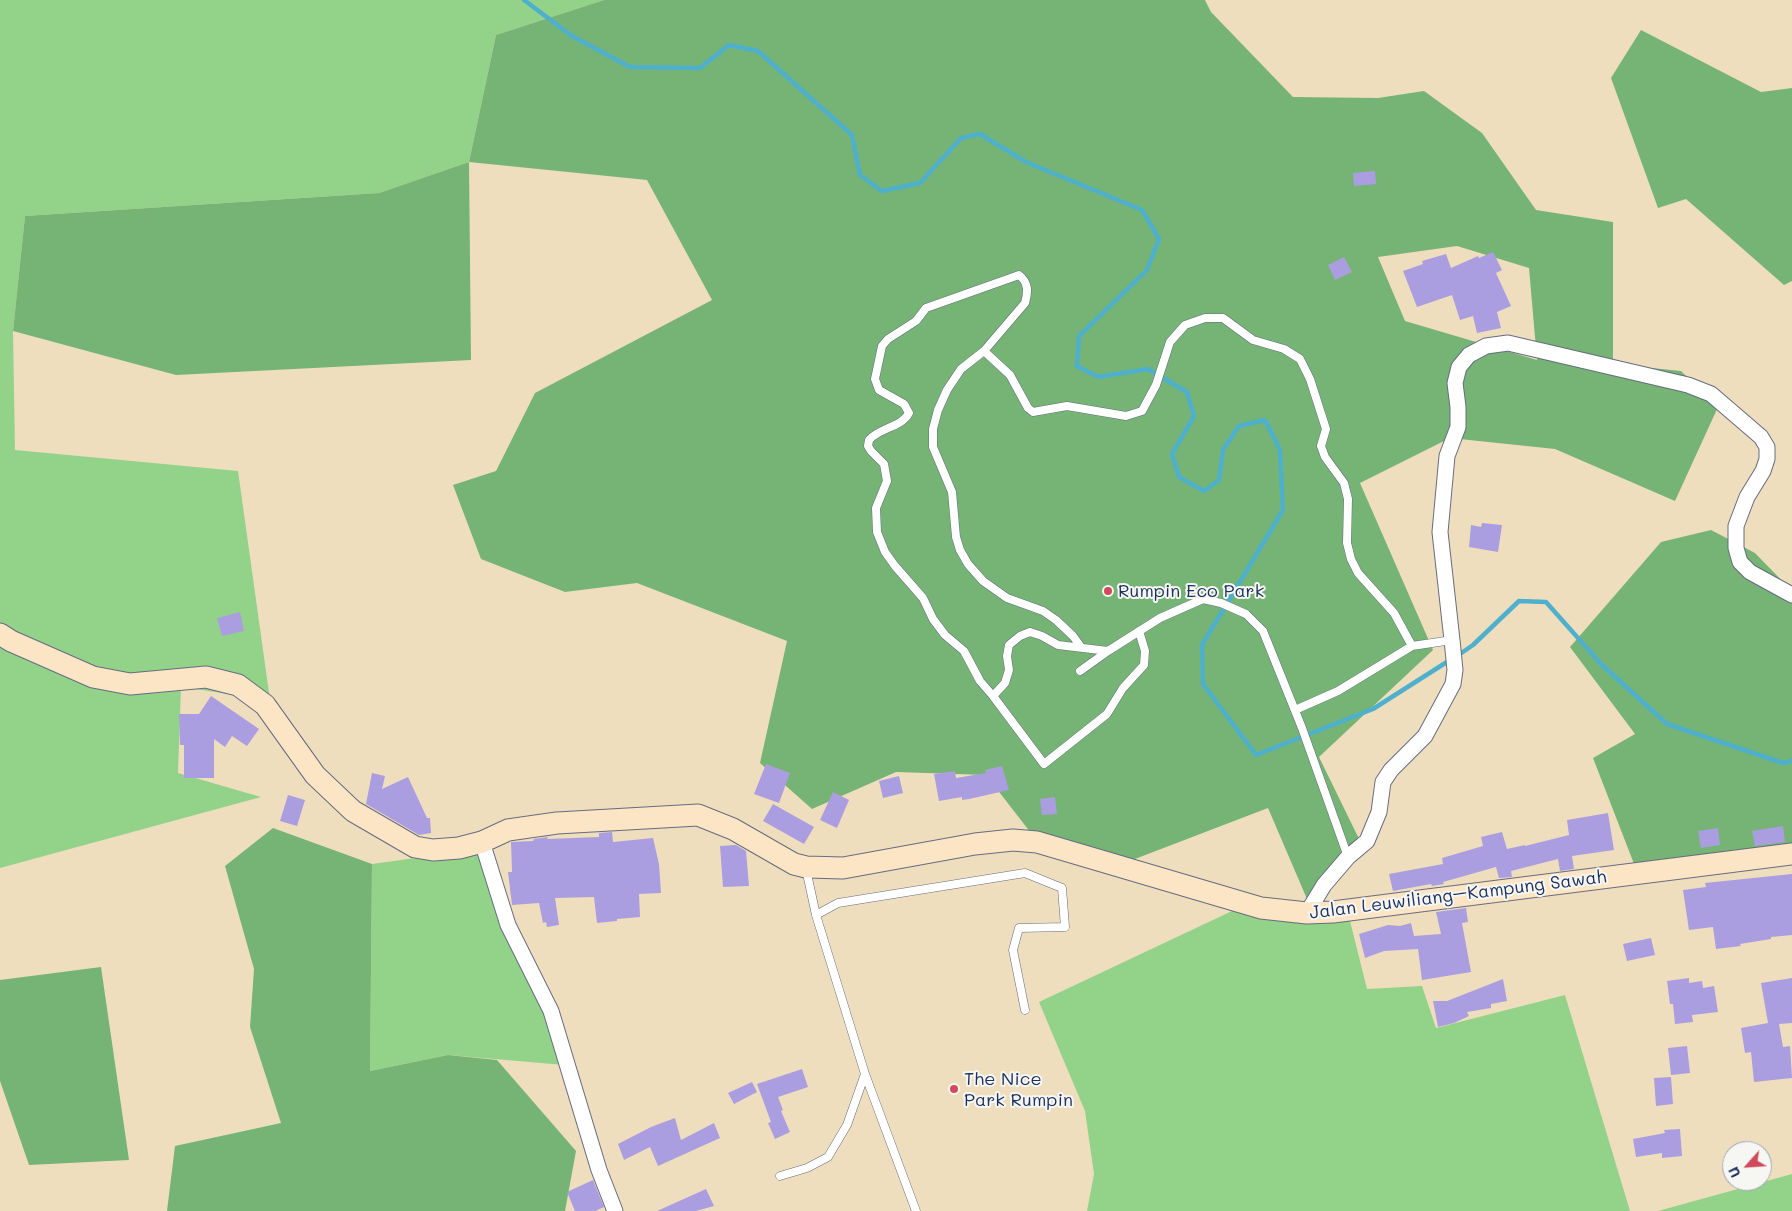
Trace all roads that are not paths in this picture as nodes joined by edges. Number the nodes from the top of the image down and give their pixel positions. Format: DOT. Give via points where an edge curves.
graph roads {
  1 [pos="984,351"];
  2 [pos="1792,595"];
  3 [pos="1138,631"];
  4 [pos="0,634"];
  5 [pos="1453,645"];
  6 [pos="1412,646"];
  7 [pos="1081,647"];
  8 [pos="1108,651"];
  9 [pos="1080,672"];
  10 [pos="993,696"];
  11 [pos="1295,710"];
  12 [pos="482,842"];
  13 [pos="1792,854"];
  14 [pos="1348,857"];
  15 [pos="806,867"];
  16 [pos="1307,913"];
  17 [pos="816,915"];
  18 [pos="1025,1010"];
  19 [pos="865,1074"];
  20 [pos="780,1176"];
  21 [pos="615,1211"];
  22 [pos="916,1211"];
  1 -- 6 [label="lane" via="1010,375 1033,412 1067,406 1126,416 1142,411 1164,366 1170,342 1185,326 1205,318 1223,318 1252,340 1300,359 1326,429 1321,446 1324,457 1344,483 1351,559 1358,573 1394,613"];
  1 -- 7 [label="lane" via="961,369 947,390 933,430 932,447 952,492 960,550 983,581 1007,598 1042,611"];
  1 -- 10 [label="lane" via="1025,303 1028,286 1019,275 926,308 916,321 888,339 882,346 876,385 882,393 904,404 909,412 902,421 872,436 868,446 884,464 887,481 876,508 877,532 885,552 923,598 945,635 964,651 980,682"];
  2 -- 5 [label="street" via="1750,572 1740,562 1736,526 1747,497 1763,471 1767,447 1761,437 1711,394 1688,385 1508,343 1486,346 1469,355 1459,367 1455,383 1458,427 1448,456 1440,532"];
  3 -- 8 [label="lane"];
  3 -- 10 [label="lane" via="1145,651 1144,665 1122,688 1107,714 1044,764"];
  3 -- 11 [label="lane" via="1203,599 1246,614 1263,631"];
  4 -- 12 [label="main road, Jalan Leuwiliang–Kampung Sawah" via="93,677 130,684 206,677 238,685 264,705 315,775 353,811 415,847 433,850"];
  5 -- 6 [label="lane"];
  5 -- 14 [label="street" via="1453,684 1426,736 1383,782 1379,812 1367,841"];
  6 -- 11 [label="lane" via="1338,691"];
  7 -- 8 [label="lane"];
  7 -- 10 [label="lane" via="1058,645 1030,632 1020,636 1009,645 1006,683"];
  8 -- 9 [label="lane"];
  11 -- 14 [label="lane"];
  12 -- 15 [label="main road, Jalan Leuwiliang–Kampung Sawah" via="508,830 557,823 698,815 733,829 794,864"];
  12 -- 21 [label="street" via="508,924 551,1011 599,1170"];
  13 -- 16 [label="main road, Jalan Leuwiliang–Kampung Sawah"];
  14 -- 16 [label="street" via="1324,884"];
  15 -- 16 [label="main road, Jalan Leuwiliang–Kampung Sawah" via="843,868 975,844 1013,840 1037,842 1261,908"];
  15 -- 17 [label="lane"];
  17 -- 18 [label="lane" via="838,903 1025,872 1062,888 1065,927 1019,928 1013,950"];
  17 -- 19 [label="lane"];
  19 -- 20 [label="lane" via="846,1125 828,1157"];
  19 -- 22 [label="lane"];
}
